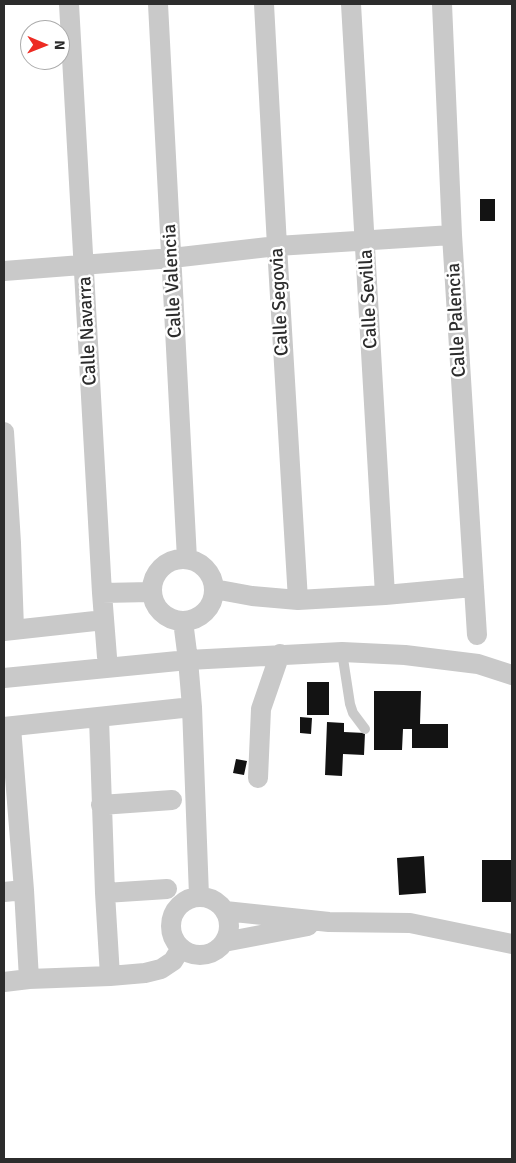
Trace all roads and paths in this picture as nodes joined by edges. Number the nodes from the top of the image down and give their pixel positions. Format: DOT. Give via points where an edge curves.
graph roads {
  1 [pos="69,4"];
  2 [pos="158,4"];
  3 [pos="264,4"];
  4 [pos="351,4"];
  5 [pos="442,4"];
  6 [pos="452,235"];
  7 [pos="365,240"];
  8 [pos="277,246"];
  9 [pos="172,258"];
  10 [pos="84,264"];
  11 [pos="4,270"];
  12 [pos="4,432"];
  13 [pos="4,454"];
  14 [pos="7,543"];
  15 [pos="187,559"];
  16 [pos="474,587"];
  17 [pos="214,589"];
  18 [pos="151,592"];
  19 [pos="102,593"];
  20 [pos="385,595"];
  21 [pos="298,600"];
  22 [pos="104,620"];
  23 [pos="183,621"];
  24 [pos="9,630"];
  25 [pos="477,635"];
  26 [pos="342,652"];
  27 [pos="280,654"];
  28 [pos="107,658"];
  29 [pos="188,660"];
  30 [pos="512,675"];
  31 [pos="4,678"];
  32 [pos="192,707"];
  33 [pos="99,718"];
  34 [pos="8,727"];
  35 [pos="365,729"];
  36 [pos="258,778"];
  37 [pos="172,800"];
  38 [pos="101,805"];
  39 [pos="10,807"];
  40 [pos="167,889"];
  41 [pos="24,890"];
  42 [pos="4,892"];
  43 [pos="105,894"];
  44 [pos="199,896"];
  45 [pos="225,911"];
  46 [pos="329,922"];
  47 [pos="224,942"];
  48 [pos="512,944"];
  49 [pos="181,948"];
  50 [pos="110,976"];
  51 [pos="29,979"];
  52 [pos="4,982"];
  1 -- 10 [label="street, Calle Navarra"];
  2 -- 9 [label="street, Calle Valencia"];
  3 -- 8 [label="street, Calle Segovia"];
  4 -- 7 [label="street, Calle Sevilla"];
  5 -- 6 [label="street, Calle Palencia"];
  6 -- 7 [label="street"];
  6 -- 16 [label="street, Calle Palencia"];
  7 -- 8 [label="street"];
  7 -- 20 [label="street, Calle Sevilla"];
  8 -- 9 [label="street"];
  8 -- 21 [label="street, Calle Segovia"];
  9 -- 10 [label="street"];
  9 -- 15 [label="street, Calle Valencia"];
  10 -- 11 [label="street"];
  10 -- 19 [label="street, Calle Navarra"];
  12 -- 13 [label="street"];
  13 -- 14 [label="street"];
  14 -- 24 [label="street"];
  15 -- 17 [label="street" via="200,564 210,575"];
  15 -- 18 [label="street" via="174,559 163,565 155,575"];
  16 -- 20 [label="street"];
  16 -- 25 [label="street, Calle Palencia"];
  17 -- 21 [label="street"];
  17 -- 23 [label="street" via="206,610 197,618"];
  18 -- 19 [label="street"];
  18 -- 23 [label="street" via="161,613 172,620"];
  19 -- 22 [label="street, Calle Navarra"];
  20 -- 21 [label="street"];
  22 -- 24 [label="street"];
  22 -- 28 [label="street, Calle Navarra"];
  23 -- 29 [label="street"];
  26 -- 27 [label="street"];
  26 -- 30 [label="street" via="405,655 478,664"];
  26 -- 35 [label="lane" via="350,704"];
  27 -- 29 [label="street"];
  27 -- 36 [label="street" via="261,709"];
  29 -- 31 [label="street"];
  29 -- 32 [label="street"];
  32 -- 33 [label="street"];
  32 -- 44 [label="street"];
  33 -- 34 [label="street"];
  33 -- 38 [label="street"];
  34 -- 39 [label="street"];
  37 -- 38 [label="street"];
  38 -- 43 [label="street"];
  39 -- 41 [label="street"];
  40 -- 43 [label="street"];
  41 -- 42 [label="street"];
  41 -- 51 [label="street"];
  43 -- 50 [label="street"];
  44 -- 45 [label="street" via="210,898"];
  44 -- 49 [label="street" via="188,899 172,916 174,939"];
  45 -- 46 [label="street"];
  45 -- 47 [label="street" via="229,927"];
  46 -- 47 [label="street"];
  46 -- 48 [label="street" via="410,923"];
  47 -- 49 [label="street" via="215,951 203,955"];
  49 -- 50 [label="street" via="173,961 161,969"];
  50 -- 51 [label="street"];
  51 -- 52 [label="street"];
}
